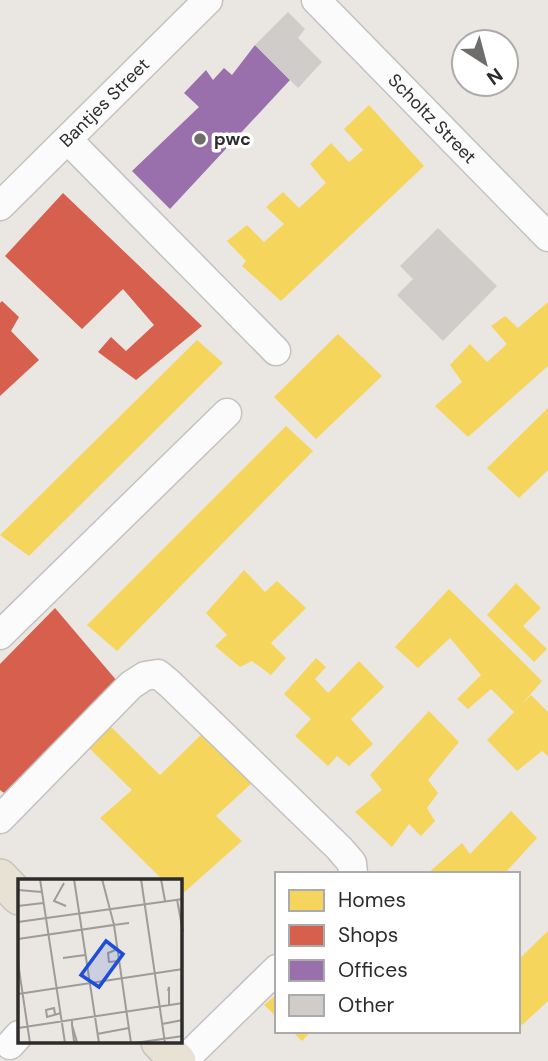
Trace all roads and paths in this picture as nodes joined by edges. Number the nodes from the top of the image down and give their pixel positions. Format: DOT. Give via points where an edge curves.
graph roads {
  1 [pos="208,0"];
  2 [pos="316,0"];
  3 [pos="68,140"];
  4 [pos="0,206"];
  5 [pos="548,237"];
  6 [pos="276,351"];
  7 [pos="227,413"];
  8 [pos="0,635"];
  9 [pos="0,819"];
  10 [pos="353,872"];
  11 [pos="0,877"];
  12 [pos="18,896"];
  13 [pos="275,971"];
  14 [pos="161,1044"];
  15 [pos="180,1061"];
  1 -- 3 [label="street, Bantjes Street"];
  2 -- 5 [label="street, Scholtz Street"];
  3 -- 4 [label="street, Bantjes Street"];
  3 -- 6 [label="street"];
  7 -- 8 [label="street"];
  9 -- 10 [label="street" via="131,685 158,674 339,848 352,863"];
  11 -- 12 [label="main road"];
  13 -- 15 [label="street"];
  14 -- 15 [label="main road"];
}
